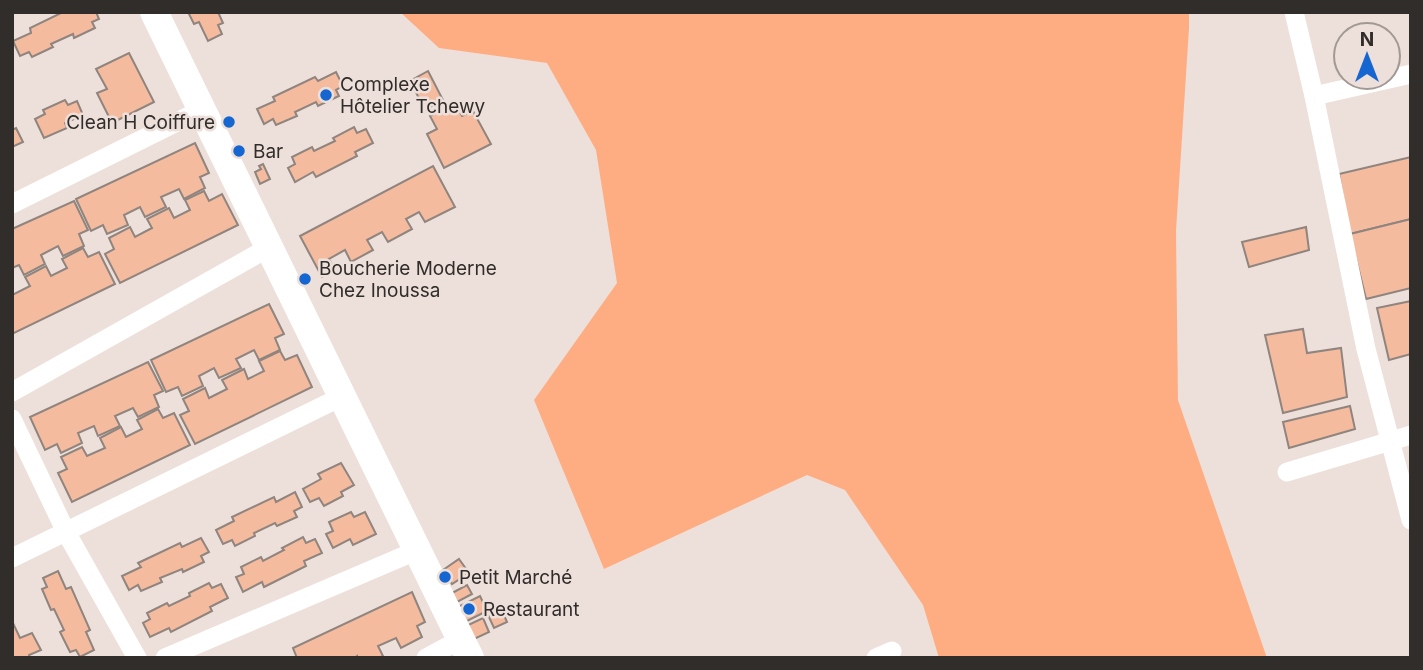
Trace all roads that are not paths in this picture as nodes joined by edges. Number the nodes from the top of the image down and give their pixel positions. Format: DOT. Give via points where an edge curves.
graph roads {
  1 [pos="154,12"];
  2 [pos="1294,12"];
  3 [pos="1411,74"];
  4 [pos="1314,96"];
  5 [pos="201,110"];
  6 [pos="12,204"];
  7 [pos="268,248"];
  8 [pos="12,392"];
  9 [pos="341,397"];
  10 [pos="12,419"];
  11 [pos="1411,435"];
  12 [pos="1390,440"];
  13 [pos="1287,472"];
  14 [pos="1411,520"];
  15 [pos="66,532"];
  16 [pos="418,550"];
  17 [pos="12,558"];
  18 [pos="466,648"];
  19 [pos="137,658"];
  20 [pos="164,658"];
  21 [pos="426,658"];
  1 -- 5 [label="street"];
  2 -- 4 [label="street"];
  3 -- 4 [label="street"];
  4 -- 12 [label="street" via="1366,349"];
  5 -- 6 [label="street"];
  5 -- 7 [label="street"];
  7 -- 8 [label="street"];
  7 -- 9 [label="street"];
  9 -- 15 [label="street"];
  9 -- 16 [label="street"];
  10 -- 15 [label="street"];
  11 -- 12 [label="street"];
  12 -- 13 [label="street"];
  12 -- 14 [label="street"];
  15 -- 17 [label="street"];
  15 -- 19 [label="street"];
  16 -- 18 [label="street"];
  16 -- 20 [label="street"];
  18 -- 21 [label="street"];
}
